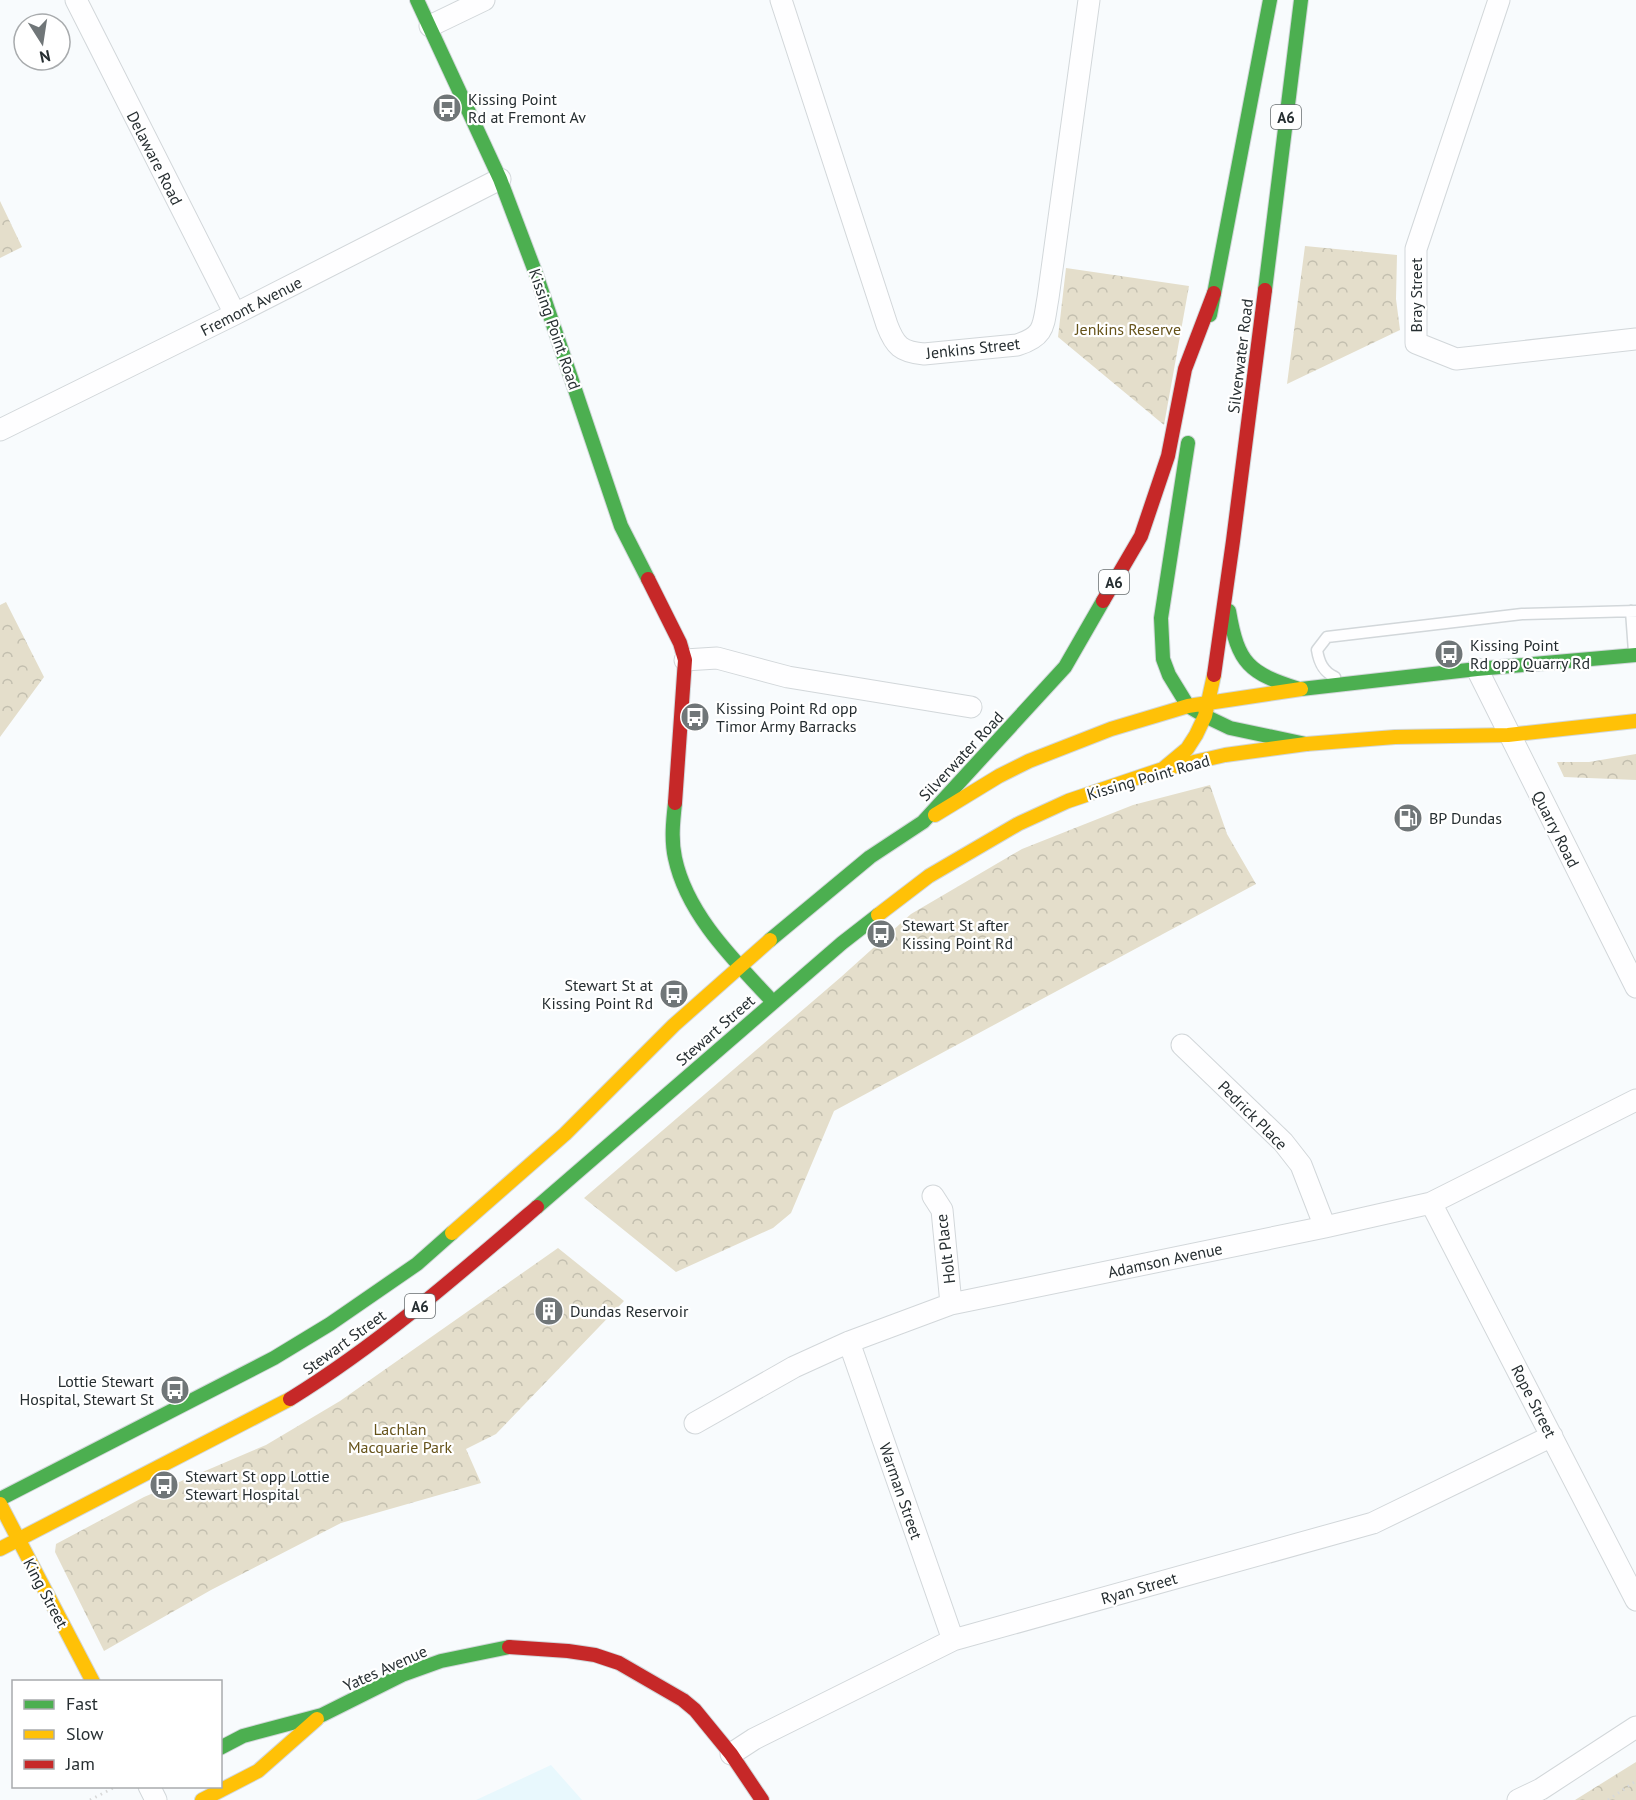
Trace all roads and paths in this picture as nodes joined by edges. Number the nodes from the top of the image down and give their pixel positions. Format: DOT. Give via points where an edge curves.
graph roads {
  1 [pos="76,0"];
  2 [pos="417,0"];
  3 [pos="484,0"];
  4 [pos="782,0"];
  5 [pos="1089,0"];
  6 [pos="1270,0"];
  7 [pos="1301,0"];
  8 [pos="1499,0"];
  9 [pos="430,26"];
  10 [pos="500,179"];
  11 [pos="1214,293"];
  12 [pos="235,314"];
  13 [pos="1636,339"];
  14 [pos="1202,362"];
  15 [pos="0,430"];
  16 [pos="1190,430"];
  17 [pos="1225,585"];
  18 [pos="1633,611"];
  19 [pos="1635,655"];
  20 [pos="685,660"];
  21 [pos="1477,669"];
  22 [pos="1351,683"];
  23 [pos="1299,689"];
  24 [pos="1188,706"];
  25 [pos="971,707"];
  26 [pos="1207,709"];
  27 [pos="1636,721"];
  28 [pos="1508,735"];
  29 [pos="1306,744"];
  30 [pos="1163,769"];
  31 [pos="923,822"];
  32 [pos="740,965"];
  33 [pos="1636,987"];
  34 [pos="773,1002"];
  35 [pos="1182,1045"];
  36 [pos="1636,1100"];
  37 [pos="933,1196"];
  38 [pos="1431,1203"];
  39 [pos="1325,1227"];
  40 [pos="951,1304"];
  41 [pos="849,1342"];
  42 [pos="695,1423"];
  43 [pos="1552,1436"];
  44 [pos="0,1499"];
  45 [pos="0,1504"];
  46 [pos="19,1540"];
  47 [pos="0,1549"];
  48 [pos="1636,1600"];
  49 [pos="952,1640"];
  50 [pos="92,1680"];
  51 [pos="321,1715"];
  52 [pos="1636,1727"];
  53 [pos="222,1747"];
  54 [pos="731,1754"];
  55 [pos="1636,1781"];
  56 [pos="113,1788"];
  57 [pos="90,1800"];
  58 [pos="202,1800"];
  59 [pos="762,1800"];
  60 [pos="1518,1800"];
  61 [pos="1608,1800"];
  1 -- 12 [label="street, Delaware Road"];
  2 -- 9 [label="main road, Kissing Point Road"];
  3 -- 9 [label="street"];
  4 -- 5 [label="street, Jenkins Street" via="893,341 910,353 924,354 1017,345 1040,333"];
  6 -- 11 [label="main road, Silverwater Road / A6"];
  7 -- 17 [label="main road, Silverwater Road / A6"];
  8 -- 13 [label="street, Bray Street" via="1416,249 1416,343 1456,359"];
  9 -- 10 [label="main road, Kissing Point Road"];
  10 -- 12 [label="street, Fremont Avenue"];
  10 -- 20 [label="main road, Kissing Point Road" via="621,526 672,624"];
  11 -- 14 [label="main road, Silverwater Road / A6"];
  11 -- 31 [label="main road, Silverwater Road / A6" via="1185,369 1168,456 1141,536 1065,667"];
  12 -- 15 [label="street, Fremont Avenue"];
  16 -- 24 [label="main road" via="1161,618 1163,659"];
  17 -- 23 [label="main road" via="1239,653 1258,675"];
  17 -- 26 [label="main road, Silverwater Road / A6"];
  18 -- 19 [label="lane"];
  18 -- 22 [label="lane" via="1522,614 1327,637 1317,650 1319,662 1329,675"];
  19 -- 21 [label="main road"];
  20 -- 25 [label="street" via="717,658 788,677"];
  20 -- 32 [label="main road, Kissing Point Road" via="674,857 696,909"];
  21 -- 22 [label="main road"];
  21 -- 28 [label="street, Quarry Road"];
  22 -- 23 [label="main road"];
  23 -- 26 [label="main road"];
  24 -- 26 [label="main road"];
  24 -- 31 [label="main road" via="1111,729 1029,761"];
  26 -- 29 [label="main road" via="1230,728"];
  26 -- 30 [label="main road, Silverwater Road / A6" via="1187,748"];
  27 -- 28 [label="main road, Kissing Point Road"];
  28 -- 29 [label="main road, Kissing Point Road"];
  28 -- 33 [label="street, Quarry Road"];
  29 -- 30 [label="main road, Kissing Point Road"];
  30 -- 34 [label="main road, Kissing Point Road / A6" via="1068,801 1018,824 929,876"];
  31 -- 32 [label="main road, A6" via="870,857"];
  32 -- 34 [label="main road, Kissing Point Road"];
  32 -- 44 [label="main road, Stewart Street / A6" via="566,1134 439,1246 379,1291 274,1358"];
  34 -- 46 [label="main road, Stewart Street / A6" via="446,1285 327,1376 280,1405"];
  35 -- 39 [label="street, Pedrick Place" via="1283,1142 1301,1165"];
  36 -- 38 [label="street, Adamson Avenue"];
  37 -- 40 [label="street, Holt Place" via="942,1210"];
  38 -- 39 [label="street, Adamson Avenue"];
  38 -- 43 [label="street, Rope Street"];
  39 -- 40 [label="street, Adamson Avenue"];
  40 -- 41 [label="street, Adamson Avenue"];
  41 -- 42 [label="street, Adamson Avenue" via="794,1367"];
  41 -- 49 [label="street, Warman Street"];
  43 -- 48 [label="street, Rope Street"];
  43 -- 49 [label="street, Ryan Street" via="1373,1523"];
  45 -- 46 [label="main road, King Street"];
  46 -- 47 [label="main road, Stewart Street / A6"];
  46 -- 50 [label="main road, King Street"];
  49 -- 54 [label="street, Ryan Street"];
  51 -- 53 [label="main road, Yates Avenue" via="243,1736"];
  51 -- 54 [label="main road, Yates Avenue" via="402,1675 441,1661 505,1647 568,1651 619,1664 683,1701"];
  51 -- 58 [label="main road, Yates Avenue" via="258,1771"];
  52 -- 60 [label="street"];
  54 -- 59 [label="main road, Yates Avenue"];
  55 -- 61 [label="path"];
  56 -- 57 [label="path"];
}
